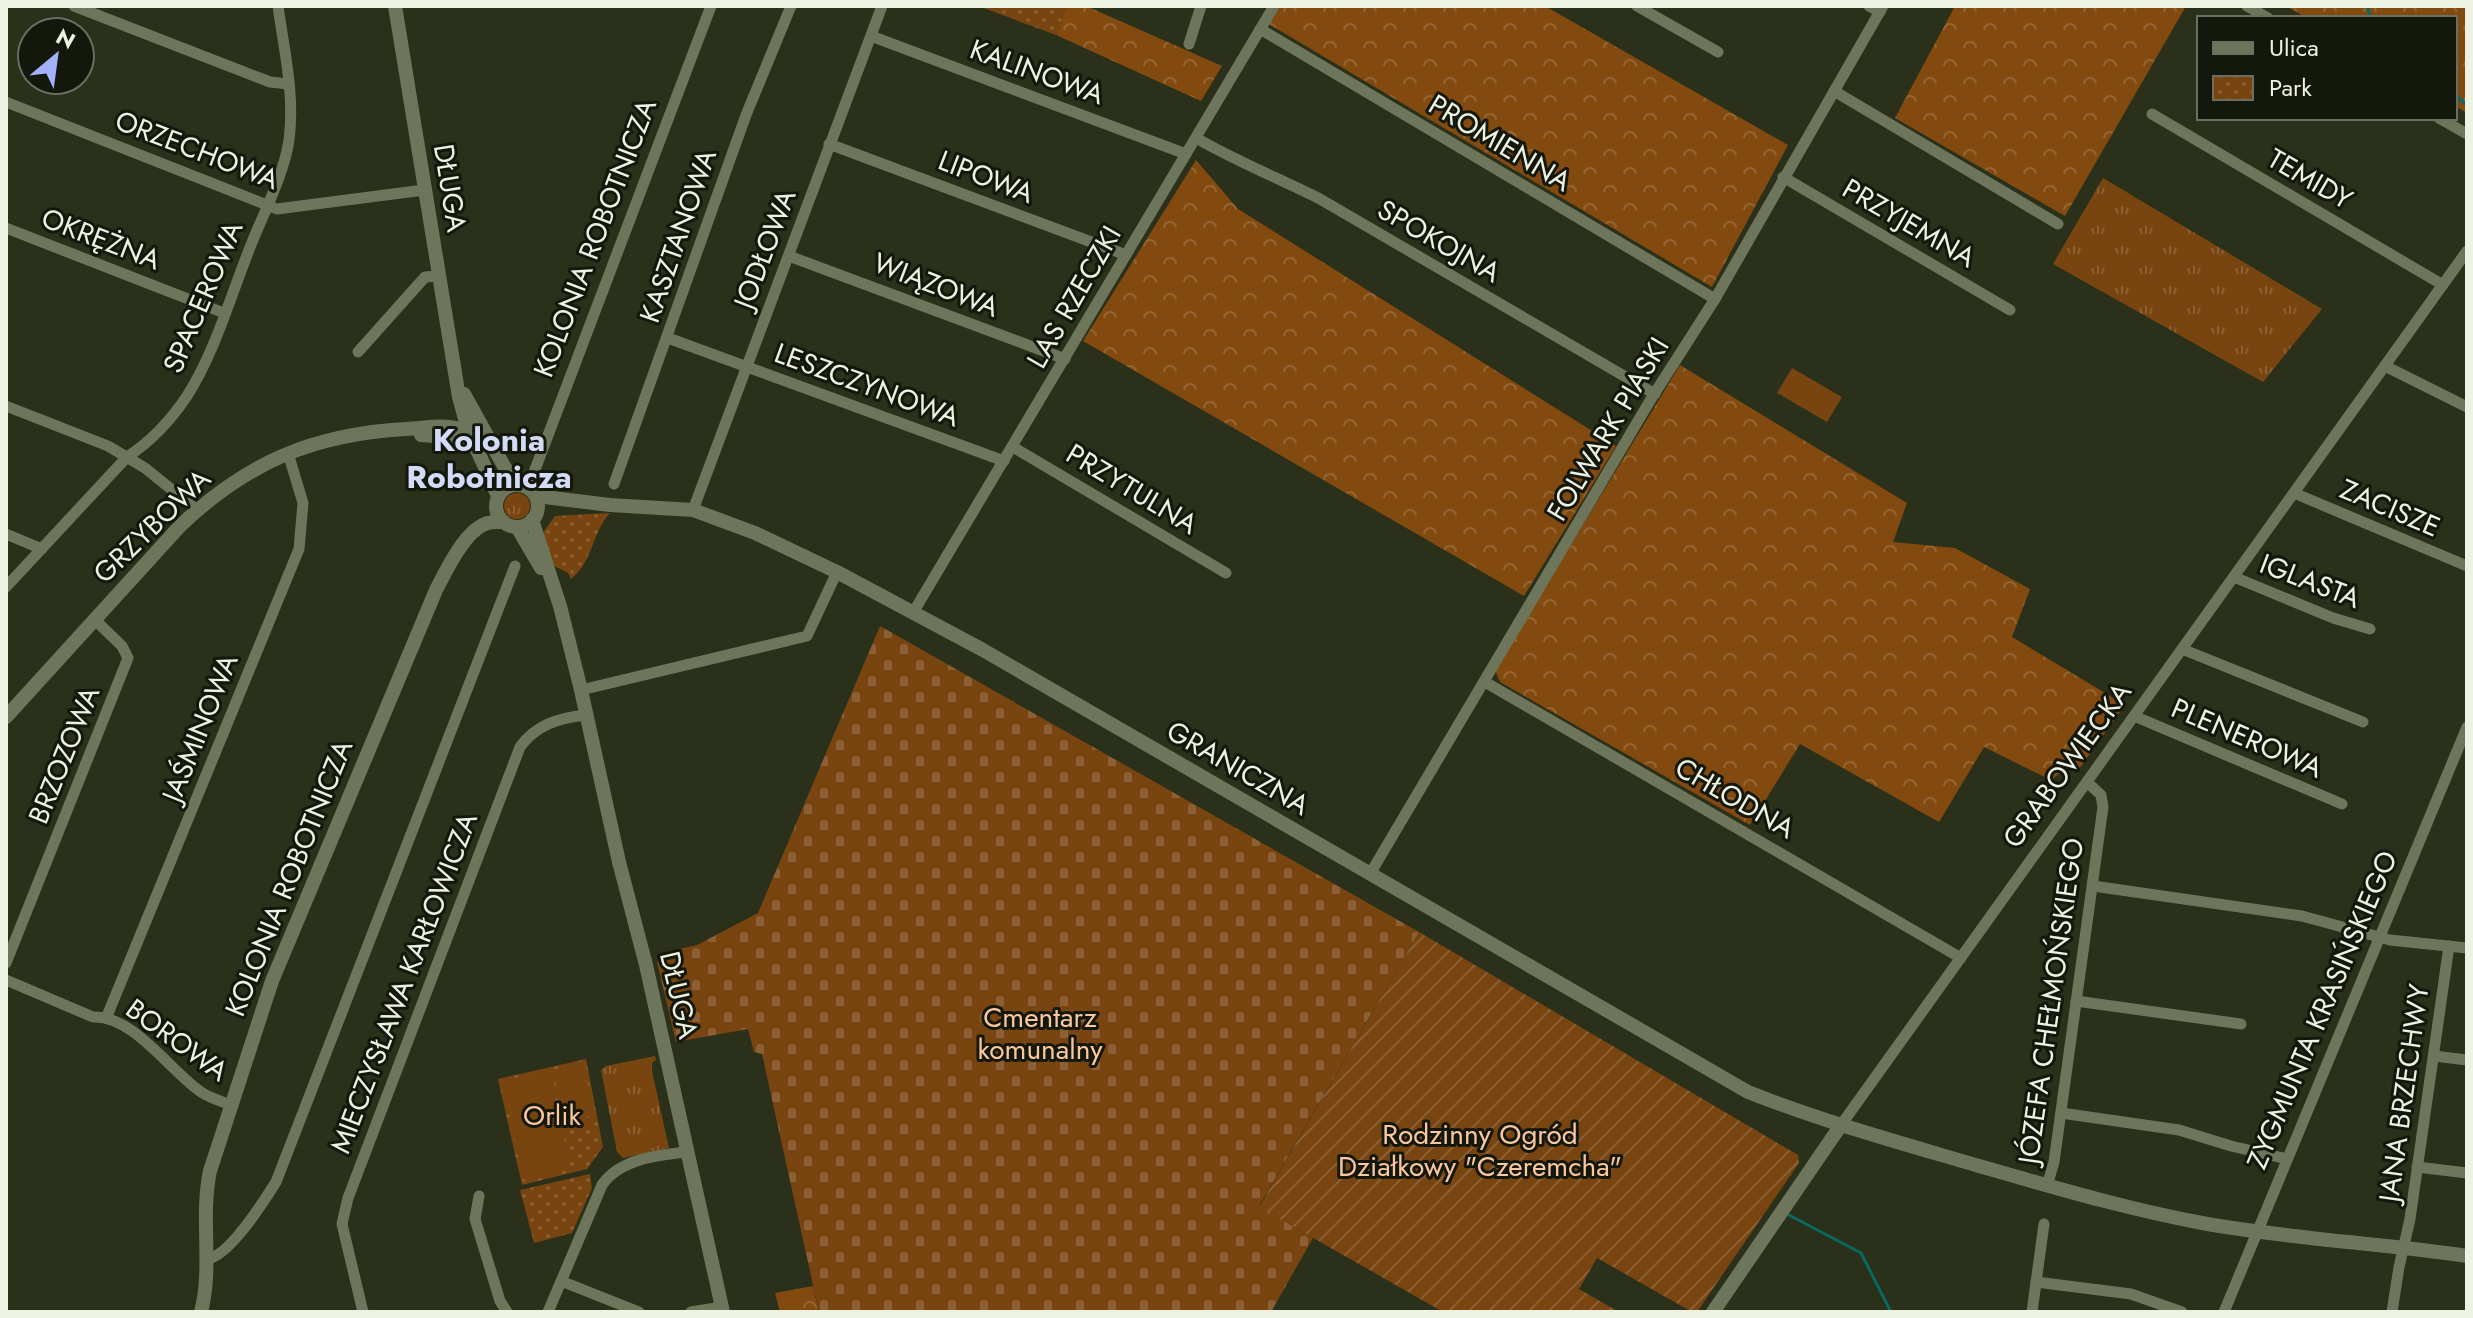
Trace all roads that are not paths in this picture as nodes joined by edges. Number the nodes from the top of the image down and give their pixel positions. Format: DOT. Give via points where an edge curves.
graph roads {
  1 [pos="74,6"];
  2 [pos="278,6"];
  3 [pos="395,6"];
  4 [pos="711,6"];
  5 [pos="791,6"];
  6 [pos="882,6"];
  7 [pos="1201,6"];
  8 [pos="1274,6"];
  9 [pos="1637,6"];
  10 [pos="2247,6"];
  11 [pos="1877,8"];
  12 [pos="2264,16"];
  13 [pos="1260,29"];
  14 [pos="871,36"];
  15 [pos="1189,44"];
  16 [pos="1718,52"];
  17 [pos="289,84"];
  18 [pos="1834,91"];
  19 [pos="6,102"];
  20 [pos="2152,114"];
  21 [pos="2442,120"];
  22 [pos="2467,134"];
  23 [pos="1196,138"];
  24 [pos="829,144"];
  25 [pos="1186,154"];
  26 [pos="1783,177"];
  27 [pos="424,190"];
  28 [pos="267,206"];
  29 [pos="2058,224"];
  30 [pos="6,228"];
  31 [pos="2467,251"];
  32 [pos="1126,255"];
  33 [pos="789,256"];
  34 [pos="438,276"];
  35 [pos="2443,285"];
  36 [pos="1715,299"];
  37 [pos="2010,310"];
  38 [pos="224,313"];
  39 [pos="668,338"];
  40 [pos="358,352"];
  41 [pos="1065,359"];
  42 [pos="745,365"];
  43 [pos="2385,366"];
  44 [pos="456,378"];
  45 [pos="1655,394"];
  46 [pos="461,403"];
  47 [pos="6,406"];
  48 [pos="2467,407"];
  49 [pos="444,426"];
  50 [pos="468,430"];
  51 [pos="372,431"];
  52 [pos="475,445"];
  53 [pos="493,447"];
  54 [pos="1013,447"];
  55 [pos="288,453"];
  56 [pos="127,457"];
  57 [pos="1004,461"];
  58 [pos="614,484"];
  59 [pos="2294,493"];
  60 [pos="497,500"];
  61 [pos="529,500"];
  62 [pos="197,510"];
  63 [pos="693,510"];
  64 [pos="510,524"];
  65 [pos="472,533"];
  66 [pos="6,534"];
  67 [pos="42,549"];
  68 [pos="515,566"];
  69 [pos="2467,566"];
  70 [pos="837,572"];
  71 [pos="1226,573"];
  72 [pos="2234,577"];
  73 [pos="6,587"];
  74 [pos="552,587"];
  75 [pos="914,611"];
  76 [pos="94,619"];
  77 [pos="2370,629"];
  78 [pos="2182,649"];
  79 [pos="1485,682"];
  80 [pos="581,690"];
  81 [pos="586,715"];
  82 [pos="2134,716"];
  83 [pos="6,717"];
  84 [pos="2363,722"];
  85 [pos="2467,730"];
  86 [pos="2087,782"];
  87 [pos="2342,804"];
  88 [pos="1370,874"];
  89 [pos="2093,886"];
  90 [pos="2380,937"];
  91 [pos="2449,946"];
  92 [pos="2467,948"];
  93 [pos="1961,958"];
  94 [pos="6,963"];
  95 [pos="6,980"];
  96 [pos="2076,1001"];
  97 [pos="107,1016"];
  98 [pos="2241,1024"];
  99 [pos="2434,1056"];
  100 [pos="2467,1060"];
  101 [pos="231,1105"];
  102 [pos="2061,1113"];
  103 [pos="1841,1125"];
  104 [pos="687,1152"];
  105 [pos="2287,1159"];
  106 [pos="2417,1167"];
  107 [pos="2467,1173"];
  108 [pos="2047,1186"];
  109 [pos="479,1196"];
  110 [pos="2044,1224"];
  111 [pos="2259,1231"];
  112 [pos="2403,1247"];
  113 [pos="2467,1256"];
  114 [pos="207,1259"];
  115 [pos="561,1281"];
  116 [pos="2036,1282"];
  117 [pos="723,1309"];
  118 [pos="201,1312"];
  119 [pos="363,1312"];
  120 [pos="507,1312"];
  121 [pos="548,1312"];
  122 [pos="639,1312"];
  123 [pos="691,1312"];
  124 [pos="1713,1312"];
  125 [pos="2032,1312"];
  126 [pos="2182,1312"];
  127 [pos="2224,1312"];
  128 [pos="2392,1312"];
  1 -- 17 [label="street" via="270,82"];
  2 -- 17 [label="street, SPACEROWA"];
  3 -- 27 [label="main road, DŁUGA"];
  4 -- 61 [label="street, KOLONIA ROBOTNICZA"];
  5 -- 39 [label="street, KASZTANOWA" via="746,115"];
  6 -- 14 [label="street, JODŁOWA"];
  7 -- 15 [label="street"];
  8 -- 13 [label="street, LAS RZECZKI"];
  9 -- 16 [label="street"];
  10 -- 12 [label="street"];
  11 -- 18 [label="street, FOLWARK PIASKI"];
  13 -- 23 [label="street, LAS RZECZKI"];
  13 -- 36 [label="street, PROMIENNA"];
  14 -- 24 [label="street, JODŁOWA"];
  14 -- 25 [label="street, KALINOWA"];
  17 -- 28 [label="street, SPACEROWA" via="288,143"];
  18 -- 26 [label="street, FOLWARK PIASKI"];
  18 -- 29 [label="street"];
  19 -- 28 [label="street, ORZECHOWA"];
  20 -- 35 [label="street, TEMIDY"];
  21 -- 22 [label="street"];
  23 -- 25 [label="street, LAS RZECZKI"];
  23 -- 45 [label="street, SPOKOJNA" via="1320,199"];
  24 -- 32 [label="street, LIPOWA"];
  24 -- 33 [label="street, JODŁOWA"];
  25 -- 32 [label="street, LAS RZECZKI"];
  26 -- 36 [label="street, FOLWARK PIASKI"];
  26 -- 37 [label="street, PRZYJEMNA"];
  27 -- 28 [label="street, ORZECHOWA"];
  27 -- 34 [label="main road, DŁUGA"];
  28 -- 38 [label="street, SPACEROWA"];
  30 -- 38 [label="street, OKRĘŻNA"];
  31 -- 35 [label="street, GRABOWIECKA"];
  32 -- 41 [label="street, LAS RZECZKI"];
  33 -- 41 [label="street, WIĄZOWA"];
  33 -- 42 [label="street, JODŁOWA"];
  34 -- 40 [label="street" via="425,277"];
  34 -- 44 [label="main road, DŁUGA"];
  35 -- 43 [label="street, GRABOWIECKA"];
  36 -- 45 [label="street, FOLWARK PIASKI"];
  38 -- 56 [label="street, SPACEROWA" via="189,393 145,445"];
  39 -- 42 [label="street, LESZCZYNOWA"];
  39 -- 58 [label="street, KASZTANOWA"];
  41 -- 54 [label="street, LAS RZECZKI"];
  42 -- 57 [label="street, LESZCZYNOWA"];
  42 -- 63 [label="street, JODŁOWA"];
  43 -- 48 [label="street"];
  43 -- 59 [label="street, GRABOWIECKA"];
  44 -- 46 [label="main road, DŁUGA"];
  44 -- 53 [label="main road, DŁUGA"];
  45 -- 79 [label="street, FOLWARK PIASKI"];
  46 -- 49 [label="main road"];
  46 -- 50 [label="main road, DŁUGA"];
  47 -- 56 [label="street"];
  49 -- 50 [label="main road, GRZYBOWA"];
  49 -- 51 [label="main road, GRZYBOWA"];
  50 -- 52 [label="main road, DŁUGA"];
  50 -- 53 [label="main road, GRZYBOWA"];
  51 -- 52 [label="main road, GRZYBOWA" via="460,438"];
  51 -- 55 [label="main road, GRZYBOWA"];
  52 -- 60 [label="main road, DŁUGA"];
  53 -- 61 [label="main road, DŁUGA"];
  54 -- 57 [label="street, LAS RZECZKI"];
  54 -- 71 [label="street, PRZYTULNA"];
  55 -- 62 [label="main road, GRZYBOWA" via="250,472"];
  55 -- 97 [label="street, JAŚMINOWA" via="303,503 299,549"];
  56 -- 62 [label="street"];
  56 -- 67 [label="street, SPACEROWA"];
  57 -- 75 [label="street, LAS RZECZKI"];
  59 -- 69 [label="street, ZACISZE"];
  59 -- 72 [label="street, GRABOWIECKA"];
  60 -- 61 [label="main road, KOLONIA ROBOTNICZA" via="505,488"];
  60 -- 64 [label="main road, DŁUGA" via="498,514"];
  60 -- 65 [label="main road, KOLONIA ROBOTNICZA"];
  61 -- 63 [label="main road, GRANICZNA"];
  61 -- 64 [label="main road"];
  61 -- 74 [label="main road, DŁUGA"];
  62 -- 76 [label="main road, GRZYBOWA"];
  63 -- 70 [label="main road, GRANICZNA"];
  64 -- 65 [label="main road" via="481,525"];
  64 -- 74 [label="main road, DŁUGA"];
  65 -- 101 [label="main road, KOLONIA ROBOTNICZA" via="448,567 424,618 272,981"];
  66 -- 67 [label="street"];
  67 -- 73 [label="street, SPACEROWA"];
  68 -- 114 [label="street" via="276,1182 221,1254"];
  70 -- 75 [label="main road, GRANICZNA"];
  70 -- 80 [label="street" via="807,636"];
  72 -- 77 [label="street, IGLASTA"];
  72 -- 78 [label="street, GRABOWIECKA"];
  74 -- 80 [label="main road, DŁUGA"];
  75 -- 88 [label="main road, GRANICZNA"];
  76 -- 83 [label="main road, GRZYBOWA"];
  76 -- 94 [label="street, BRZOZOWA" via="128,658"];
  78 -- 82 [label="street, GRABOWIECKA"];
  78 -- 84 [label="street"];
  79 -- 88 [label="street, FOLWARK PIASKI"];
  79 -- 93 [label="street, CHŁODNA"];
  80 -- 81 [label="main road, DŁUGA"];
  81 -- 104 [label="main road, DŁUGA"];
  81 -- 119 [label="street, MIECZYSŁAWA KARŁOWICZA" via="544,724 520,747 348,1198 342,1224"];
  82 -- 86 [label="street, GRABOWIECKA"];
  82 -- 87 [label="street, PLENEROWA"];
  85 -- 90 [label="street, ZYGMUNTA KRASIŃSKIEGO"];
  86 -- 89 [label="street, JÓZEFA CHEŁMOŃSKIEGO" via="2101,795 2103,807"];
  86 -- 93 [label="street, GRABOWIECKA"];
  88 -- 103 [label="main road, GRANICZNA" via="1748,1092"];
  89 -- 90 [label="street" via="2302,916"];
  89 -- 96 [label="street, JÓZEFA CHEŁMOŃSKIEGO"];
  90 -- 91 [label="street"];
  90 -- 105 [label="street, ZYGMUNTA KRASIŃSKIEGO"];
  91 -- 92 [label="street"];
  91 -- 99 [label="street, JANA BRZECHWY"];
  93 -- 103 [label="street, GRABOWIECKA"];
  95 -- 97 [label="street, BOROWA" via="93,1017"];
  96 -- 98 [label="street"];
  96 -- 102 [label="street, JÓZEFA CHEŁMOŃSKIEGO"];
  97 -- 101 [label="street, BOROWA" via="196,1088"];
  99 -- 100 [label="street"];
  99 -- 106 [label="street, JANA BRZECHWY"];
  101 -- 114 [label="main road, KOLONIA ROBOTNICZA" via="208,1181"];
  102 -- 105 [label="street" via="2179,1130"];
  102 -- 108 [label="street, JÓZEFA CHEŁMOŃSKIEGO"];
  103 -- 108 [label="main road, GRANICZNA"];
  103 -- 124 [label="main road, GRABOWIECKA"];
  104 -- 115 [label="street" via="630,1163 609,1175"];
  104 -- 117 [label="main road, DŁUGA"];
  105 -- 111 [label="street, ZYGMUNTA KRASIŃSKIEGO"];
  106 -- 107 [label="street"];
  106 -- 112 [label="street, JANA BRZECHWY"];
  108 -- 111 [label="main road, GRANICZNA" via="2128,1208"];
  109 -- 120 [label="street" via="475,1219"];
  110 -- 116 [label="street"];
  111 -- 112 [label="main road, GRANICZNA"];
  111 -- 127 [label="street, ZYGMUNTA KRASIŃSKIEGO"];
  112 -- 113 [label="main road, GRANICZNA"];
  112 -- 128 [label="street, JANA BRZECHWY"];
  114 -- 118 [label="main road, KOLONIA ROBOTNICZA"];
  115 -- 121 [label="street"];
  115 -- 122 [label="street"];
  116 -- 125 [label="street"];
  116 -- 126 [label="street" via="2131,1294"];
  117 -- 123 [label="street"];
}
